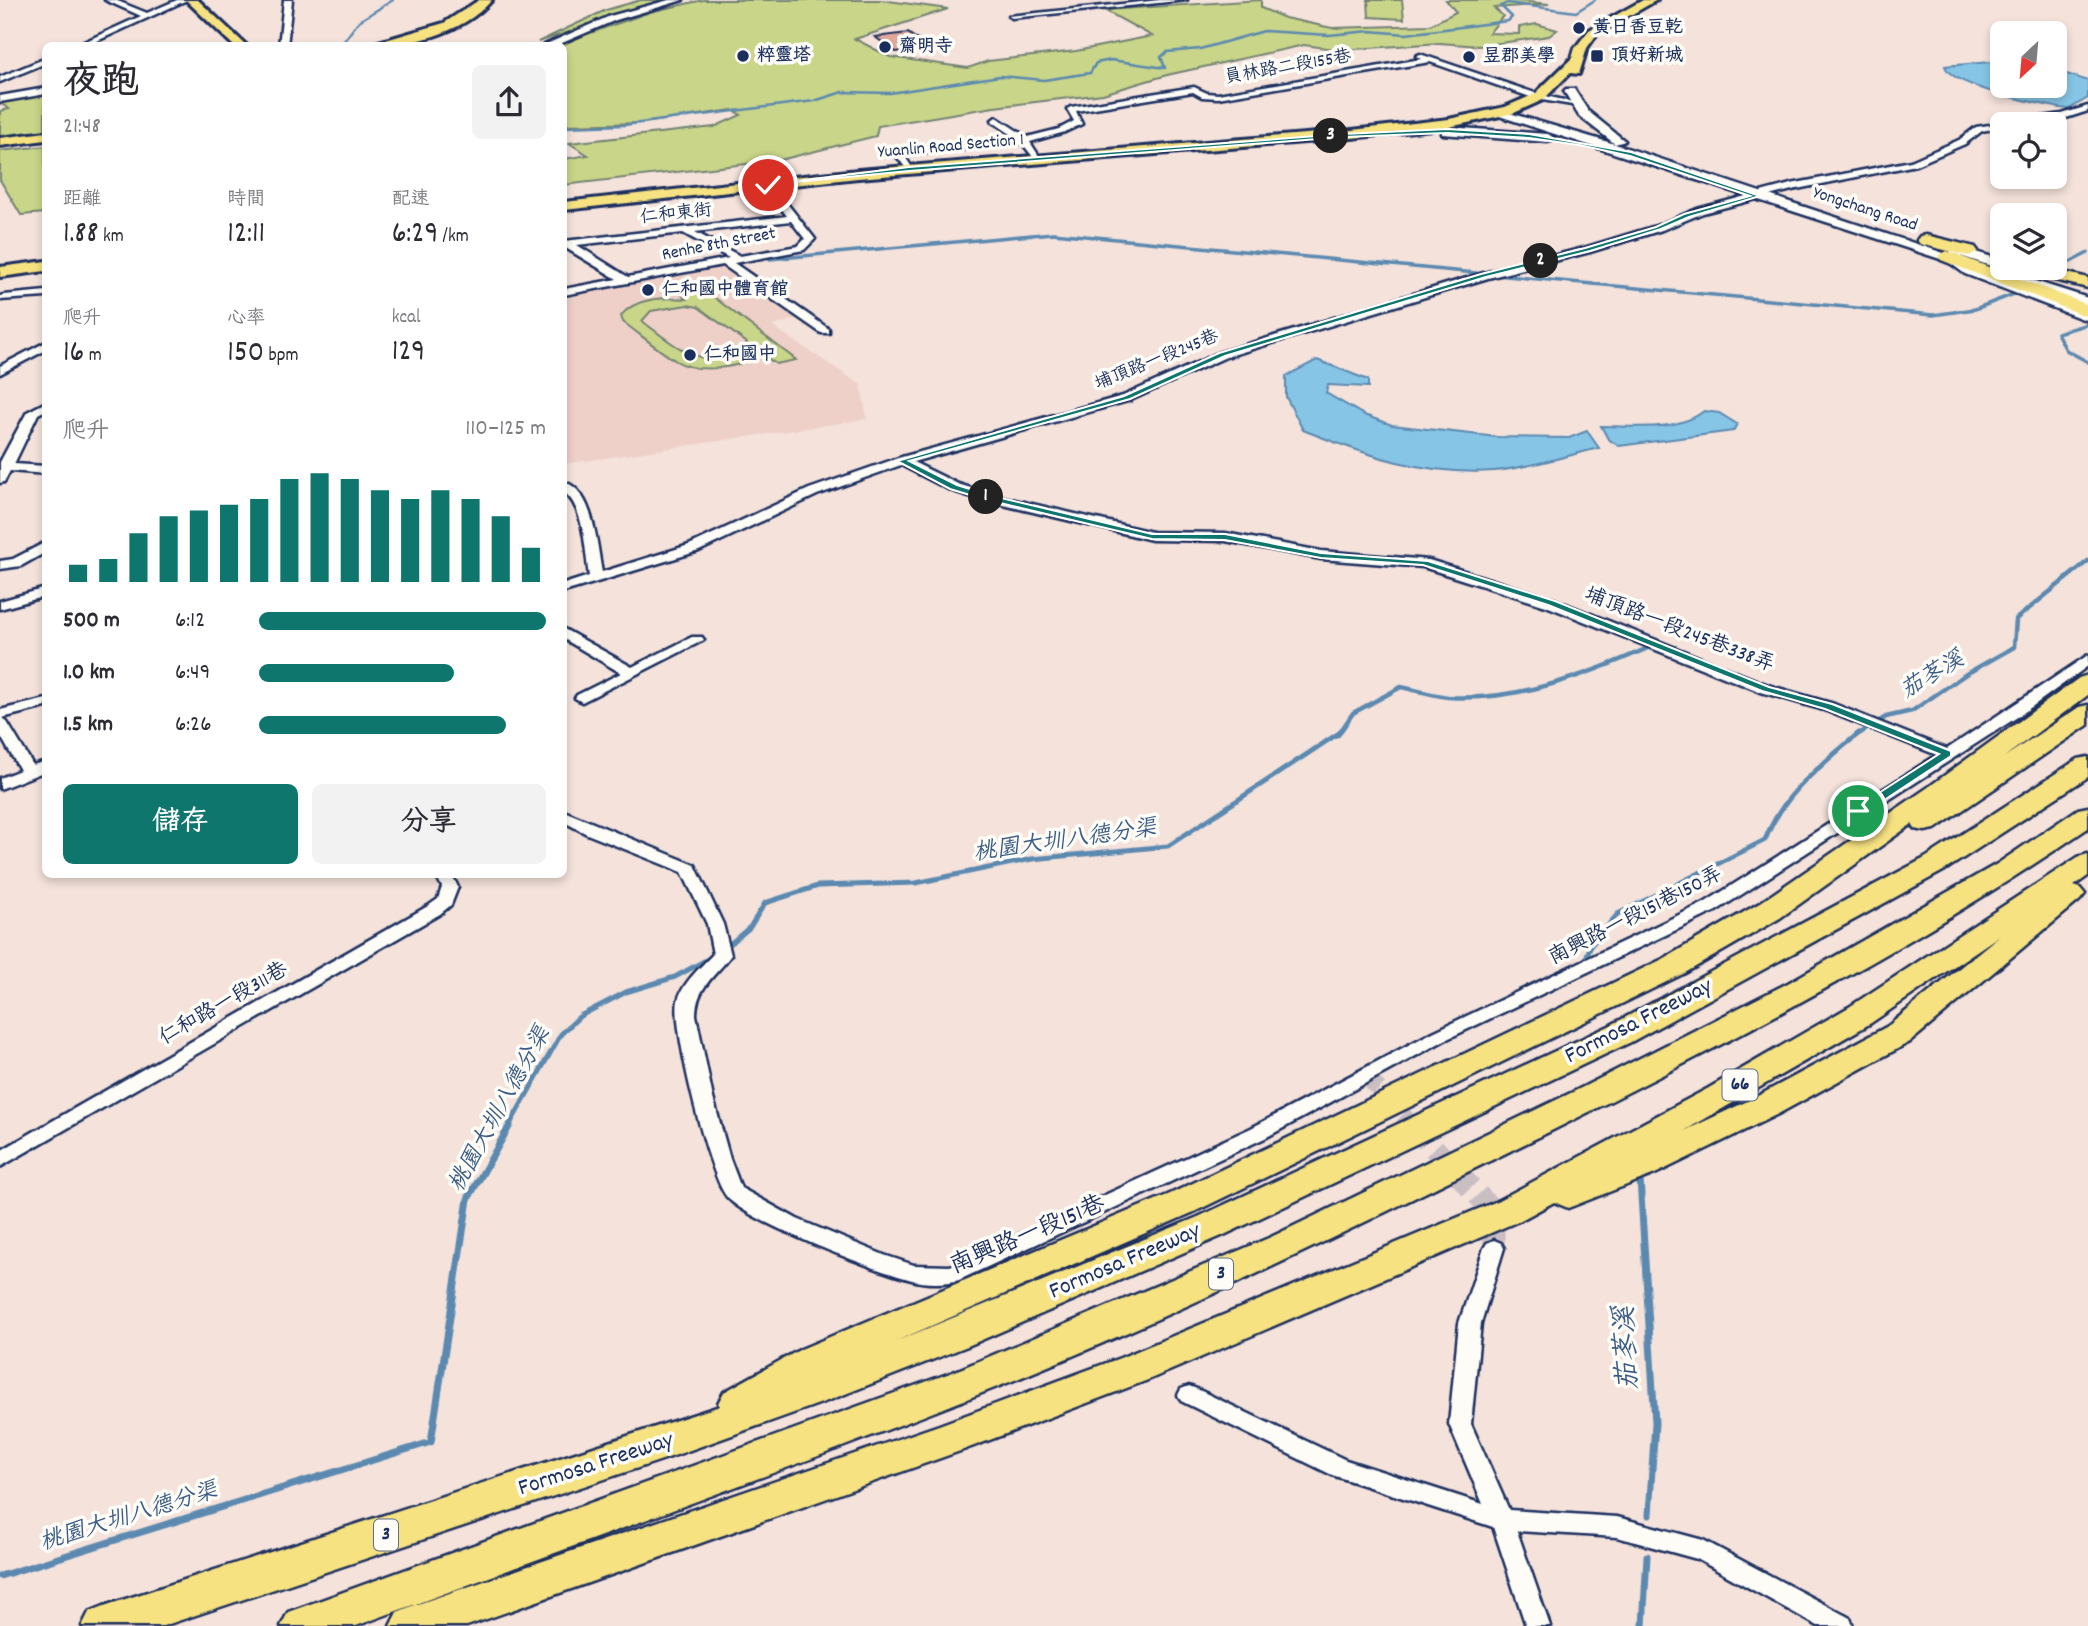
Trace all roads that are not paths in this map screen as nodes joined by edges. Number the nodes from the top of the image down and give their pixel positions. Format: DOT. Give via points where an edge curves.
graph roads {
  1 [pos="108,0"];
  2 [pos="184,0"];
  3 [pos="192,0"];
  4 [pos="208,0"];
  5 [pos="288,0"];
  6 [pos="486,0"];
  7 [pos="497,0"];
  8 [pos="679,0"];
  9 [pos="1183,0"];
  10 [pos="1651,0"];
  11 [pos="148,16"];
  12 [pos="1012,16"];
  13 [pos="87,42"];
  14 [pos="237,42"];
  15 [pos="252,42"];
  16 [pos="284,42"];
  17 [pos="387,42"];
  18 [pos="408,42"];
  19 [pos="555,42"];
  20 [pos="1409,52"];
  21 [pos="1580,57"];
  22 [pos="1429,60"];
  23 [pos="42,62"];
  24 [pos="0,80"];
  25 [pos="1570,91"];
  26 [pos="42,92"];
  27 [pos="1539,97"];
  28 [pos="0,99"];
  29 [pos="1557,101"];
  30 [pos="1578,104"];
  31 [pos="2088,108"];
  32 [pos="1514,114"];
  33 [pos="2067,115"];
  34 [pos="996,120"];
  35 [pos="1990,127"];
  36 [pos="1447,131"];
  37 [pos="1343,135"];
  38 [pos="42,138"];
  39 [pos="1024,139"];
  40 [pos="1619,141"];
  41 [pos="0,143"];
  42 [pos="1631,154"];
  43 [pos="1037,159"];
  44 [pos="909,169"];
  45 [pos="768,185"];
  46 [pos="1772,192"];
  47 [pos="1757,196"];
  48 [pos="567,206"];
  49 [pos="792,218"];
  50 [pos="684,230"];
  51 [pos="1926,240"];
  52 [pos="567,244"];
  53 [pos="567,245"];
  54 [pos="1947,256"];
  55 [pos="1990,259"];
  56 [pos="737,260"];
  57 [pos="725,262"];
  58 [pos="42,267"];
  59 [pos="0,272"];
  60 [pos="2067,278"];
  61 [pos="2048,280"];
  62 [pos="625,281"];
  63 [pos="2088,283"];
  64 [pos="567,291"];
  65 [pos="2088,293"];
  66 [pos="42,294"];
  67 [pos="4,298"];
  68 [pos="2088,303"];
  69 [pos="2088,311"];
  70 [pos="2088,318"];
  71 [pos="825,331"];
  72 [pos="42,347"];
  73 [pos="0,370"];
  74 [pos="42,407"];
  75 [pos="902,461"];
  76 [pos="3,466"];
  77 [pos="42,470"];
  78 [pos="0,479"];
  79 [pos="567,488"];
  80 [pos="42,549"];
  81 [pos="0,565"];
  82 [pos="596,576"];
  83 [pos="567,587"];
  84 [pos="42,594"];
  85 [pos="0,605"];
  86 [pos="567,635"];
  87 [pos="697,639"];
  88 [pos="2088,659"];
  89 [pos="631,673"];
  90 [pos="2088,683"];
  91 [pos="582,698"];
  92 [pos="42,704"];
  93 [pos="2088,713"];
  94 [pos="0,714"];
  95 [pos="0,722"];
  96 [pos="1947,754"];
  97 [pos="2088,765"];
  98 [pos="42,767"];
  99 [pos="29,772"];
  100 [pos="0,784"];
  101 [pos="2088,815"];
  102 [pos="567,818"];
  103 [pos="2088,863"];
  104 [pos="446,878"];
  105 [pos="2088,881"];
  106 [pos="1769,911"];
  107 [pos="1367,1077"];
  108 [pos="0,1160"];
  109 [pos="1508,1211"];
  110 [pos="1494,1248"];
  111 [pos="1189,1395"];
  112 [pos="668,1441"];
  113 [pos="1502,1520"];
  114 [pos="104,1626"];
  115 [pos="303,1626"];
  116 [pos="412,1626"];
  117 [pos="1538,1626"];
  118 [pos="1841,1626"];
  1 -- 11 [label="street"];
  2 -- 11 [label="street"];
  3 -- 14 [label="main road"];
  4 -- 15 [label="main road"];
  5 -- 16 [label="street"];
  6 -- 17 [label="main road" via="435,30"];
  7 -- 18 [label="main road" via="466,21"];
  8 -- 19 [label="street" via="612,18"];
  9 -- 12 [label="street"];
  10 -- 21 [label="main road" via="1593,32"];
  11 -- 13 [label="street"];
  20 -- 22 [label="street, 員林路二段155巷"];
  21 -- 25 [label="main road"];
  21 -- 27 [label="main road"];
  22 -- 27 [label="street, 員林路二段155巷"];
  22 -- 39 [label="street, 員林路二段155巷" via="1218,96 1194,89 1072,109 1079,122"];
  23 -- 24 [label="street"];
  25 -- 29 [label="main road"];
  25 -- 30 [label="main road"];
  26 -- 28 [label="street"];
  27 -- 29 [label="street, 員林路二段155巷"];
  27 -- 32 [label="main road"];
  29 -- 30 [label="street, 員林路二段155巷"];
  29 -- 32 [label="main road"];
  30 -- 40 [label="main road"];
  31 -- 33 [label="street, 埔頂路一段245巷"];
  32 -- 36 [label="main road, Yuanlin Road Section 1"];
  32 -- 37 [label="main road, Yuanlin Road Section 1"];
  32 -- 40 [label="main road, Yongchang Road"];
  32 -- 42 [label="main road"];
  34 -- 39 [label="street"];
  35 -- 46 [label="street, 埔頂路一段245巷" via="1913,163"];
  36 -- 37 [label="main road, Yuanlin Road Section 1"];
  36 -- 42 [label="main road" via="1556,139"];
  37 -- 43 [label="main road, Yuanlin Road Section 1"];
  38 -- 41 [label="main road"];
  39 -- 43 [label="street"];
  39 -- 44 [label="street" via="898,153"];
  40 -- 46 [label="main road, Yongchang Road"];
  42 -- 47 [label="main road, Yongchang Road"];
  43 -- 44 [label="main road, Yuanlin Road Section 1"];
  44 -- 45 [label="main road, Yuanlin Road Section 1"];
  45 -- 48 [label="main road, Yuanlin Road Section 1"];
  45 -- 49 [label="street, Renhe 8th Street"];
  46 -- 47 [label="street, 埔頂路一段245巷"];
  46 -- 51 [label="main road, Yongchang Road"];
  47 -- 54 [label="main road, Yongchang Road"];
  47 -- 75 [label="street, 埔頂路一段245巷" via="1222,355 1127,397"];
  49 -- 50 [label="street, 仁和東街"];
  49 -- 56 [label="street, Renhe 8th Street" via="810,239 801,248"];
  50 -- 52 [label="street, 仁和東街"];
  50 -- 56 [label="street"];
  51 -- 55 [label="highway"];
  53 -- 62 [label="street"];
  54 -- 68 [label="main road, Yongchang Road"];
  54 -- 69 [label="highway"];
  54 -- 70 [label="street" via="1969,272"];
  56 -- 57 [label="street, Renhe 8th Street"];
  57 -- 62 [label="street, Renhe 8th Street"];
  57 -- 71 [label="street"];
  58 -- 59 [label="main road"];
  60 -- 63 [label="highway"];
  61 -- 65 [label="main road"];
  62 -- 64 [label="street, Renhe 8th Street"];
  66 -- 67 [label="street"];
  72 -- 73 [label="street"];
  74 -- 76 [label="street" via="33,412"];
  75 -- 82 [label="street, 埔頂路一段245巷" via="813,492 694,548"];
  75 -- 96 [label="street, 埔頂路一段245巷338弄" via="975,494 1152,537 1225,537 1321,555 1424,563 1551,603 1766,689 1856,716"];
  76 -- 77 [label="street"];
  76 -- 78 [label="street"];
  79 -- 82 [label="street" via="584,513"];
  80 -- 81 [label="street"];
  82 -- 83 [label="street, 埔頂路一段245巷"];
  84 -- 85 [label="street"];
  86 -- 89 [label="street"];
  87 -- 89 [label="street"];
  88 -- 96 [label="street, 南興路一段151巷150弄"];
  89 -- 91 [label="street"];
  90 -- 106 [label="highway"];
  92 -- 94 [label="street"];
  93 -- 106 [label="highway" via="1877,853"];
  95 -- 99 [label="street"];
  96 -- 107 [label="street, 南興路一段151巷150弄" via="1710,907 1439,1036"];
  97 -- 112 [label="highway, Formosa Freeway / 3" via="1935,864 1608,1040 1211,1226 816,1389"];
  98 -- 99 [label="street"];
  99 -- 100 [label="street"];
  101 -- 115 [label="highway, Formosa Freeway / 3" via="2007,870 1799,990 1284,1247 967,1383"];
  102 -- 107 [label="street, 南興路一段151巷" via="689,869 715,924 721,950 686,1003 702,1089 723,1172 734,1194 828,1242 914,1273 952,1274 1258,1133"];
  103 -- 109 [label="highway, 66" via="1860,1015"];
  104 -- 108 [label="street, 仁和路一段311巷" via="450,887 445,901 434,910"];
  105 -- 109 [label="highway" via="1899,1034 1766,1106 1643,1165 1557,1199"];
  106 -- 112 [label="highway" via="1583,1012 1182,1203 815,1360"];
  109 -- 116 [label="highway" via="1134,1369"];
  110 -- 113 [label="street" via="1470,1323 1460,1424"];
  111 -- 113 [label="street" via="1340,1468"];
  112 -- 114 [label="highway, Formosa Freeway / 3"];
  113 -- 117 [label="street"];
  113 -- 118 [label="street" via="1617,1527 1703,1550"];
}
